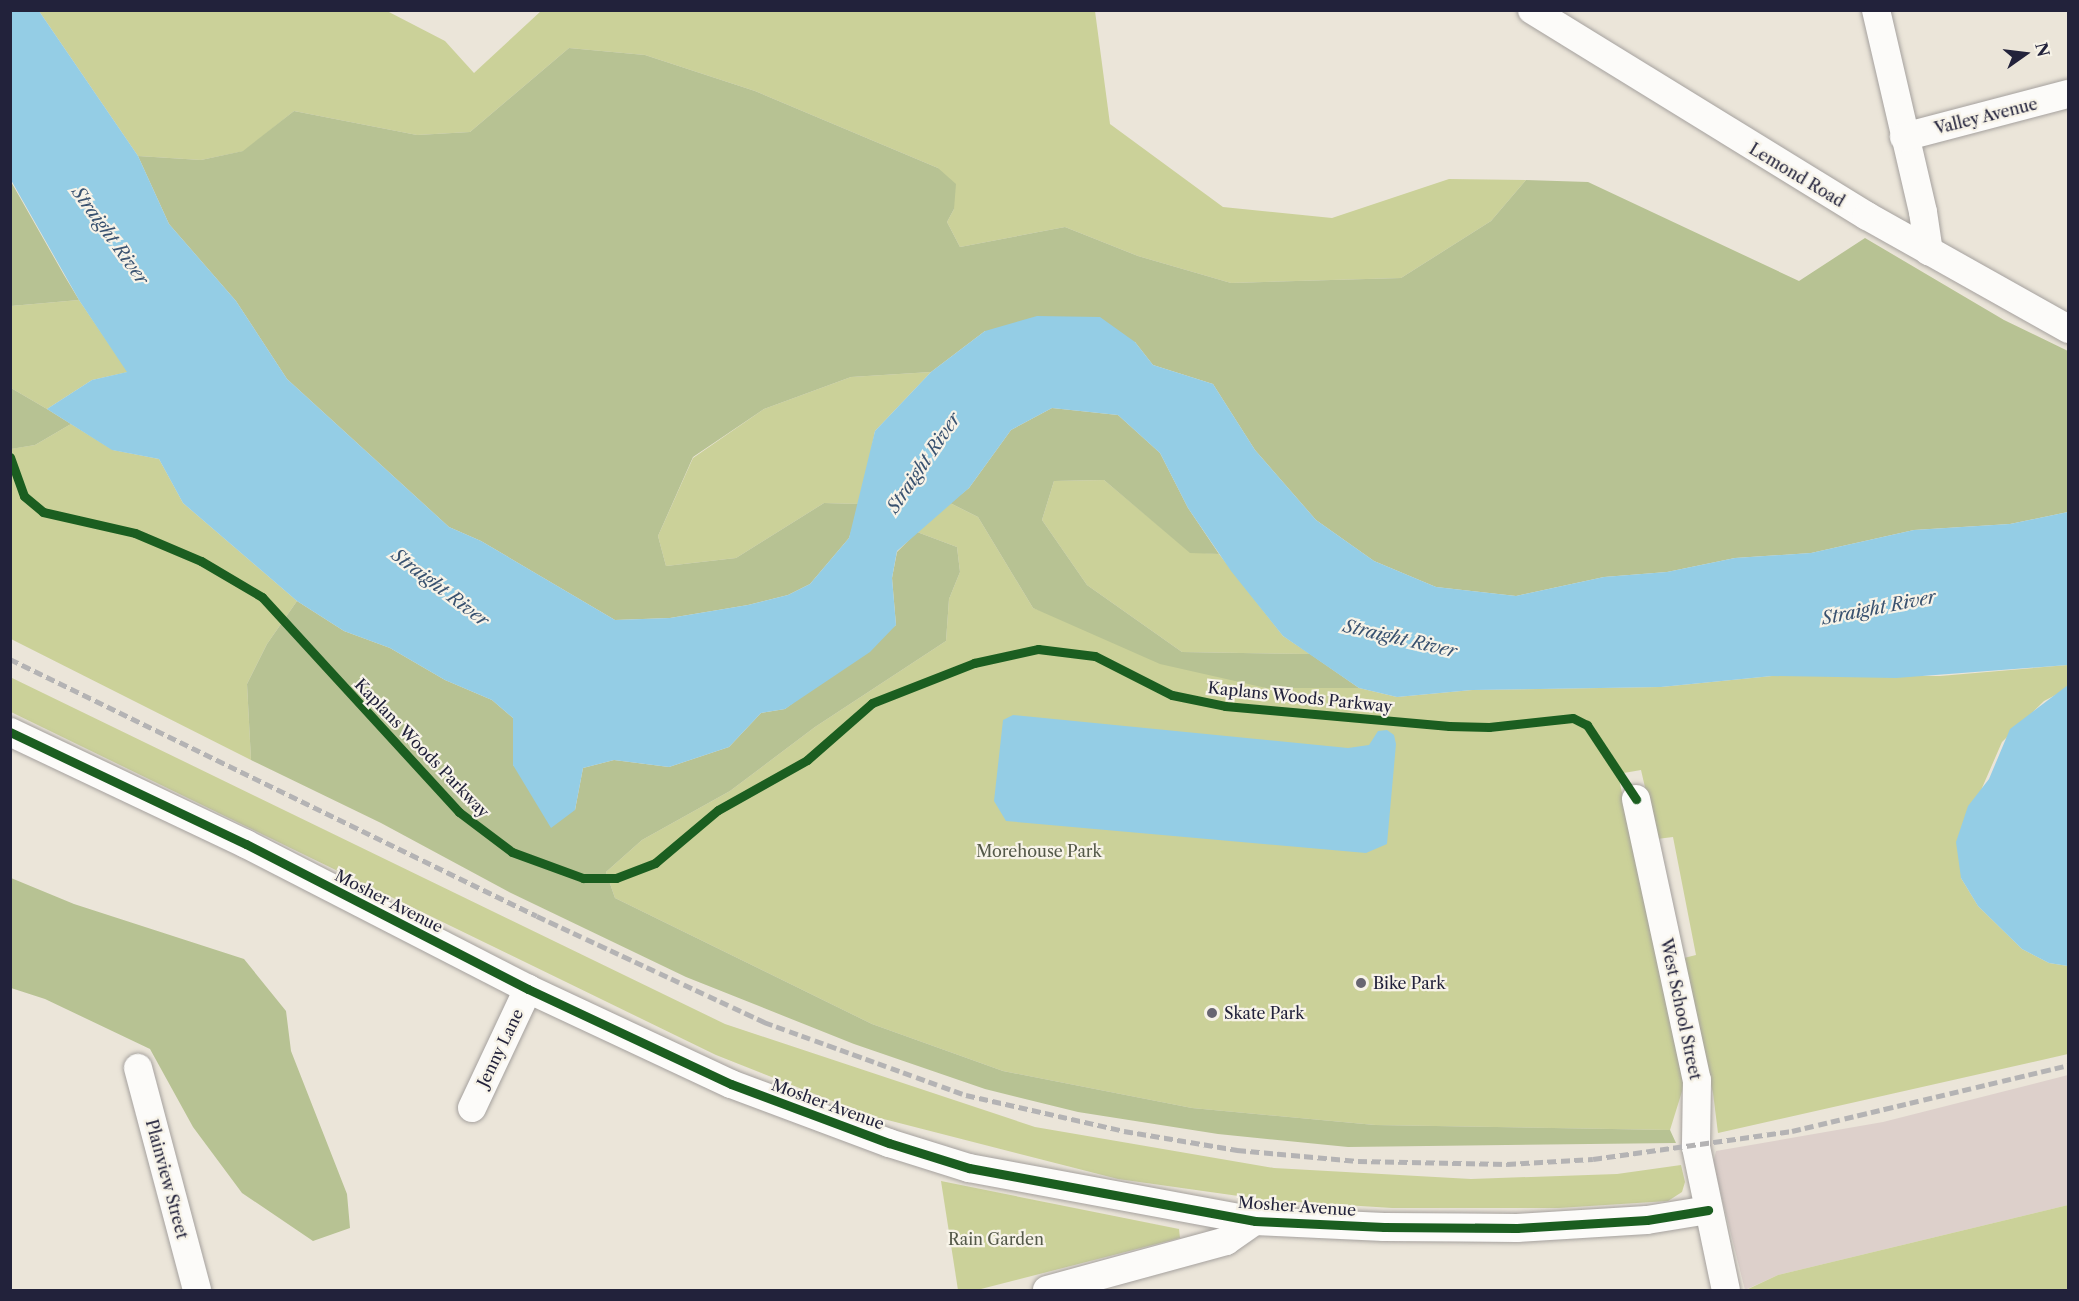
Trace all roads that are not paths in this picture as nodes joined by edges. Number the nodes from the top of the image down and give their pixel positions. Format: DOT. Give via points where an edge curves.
graph roads {
  1 [pos="1532,10"];
  2 [pos="1876,10"];
  3 [pos="2068,94"];
  4 [pos="1905,137"];
  5 [pos="1929,252"];
  6 [pos="2068,329"];
  7 [pos="10,732"];
  8 [pos="1636,799"];
  9 [pos="528,989"];
  10 [pos="138,1068"];
  11 [pos="472,1108"];
  12 [pos="1708,1210"];
  13 [pos="1255,1221"];
  14 [pos="197,1290"];
  15 [pos="1047,1290"];
  16 [pos="1726,1290"];
  1 -- 5 [label="street, Lemond Road" via="1714,125"];
  2 -- 4 [label="street"];
  3 -- 4 [label="street, Valley Avenue"];
  4 -- 5 [label="street"];
  5 -- 6 [label="street, Lemond Road"];
  7 -- 9 [label="street, Mosher Avenue" via="246,844"];
  8 -- 12 [label="street, West School Street" via="1697,1080 1696,1147"];
  9 -- 11 [label="street, Jenny Lane"];
  9 -- 13 [label="street, Mosher Avenue" via="731,1084 889,1143 1014,1179"];
  10 -- 14 [label="street, Plainview Street"];
  12 -- 13 [label="street, Mosher Avenue" via="1647,1221 1517,1228"];
  12 -- 16 [label="street, West School Street"];
  13 -- 15 [label="street" via="1226,1241"];
}
